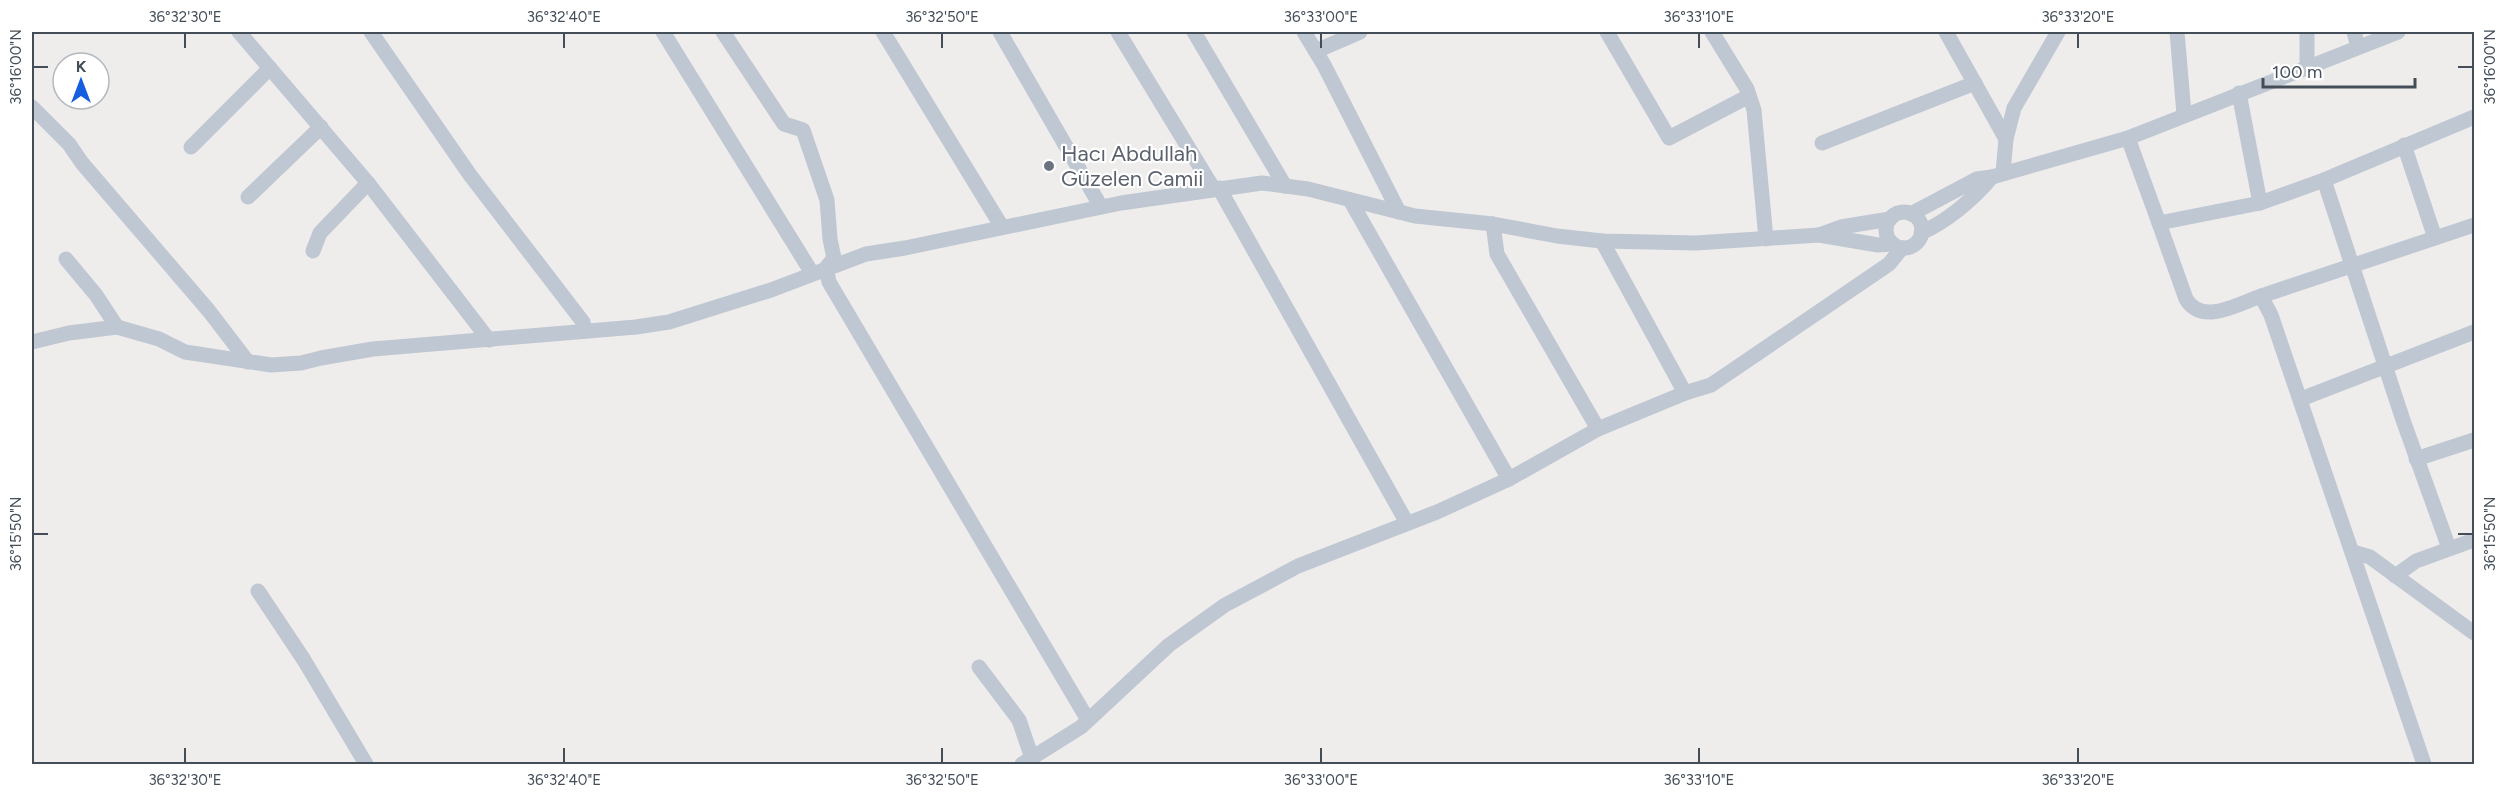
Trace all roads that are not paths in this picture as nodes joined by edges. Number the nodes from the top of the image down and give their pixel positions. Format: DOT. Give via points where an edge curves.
graph roads {
  1 [pos="238,32"];
  2 [pos="371,32"];
  3 [pos="663,32"];
  4 [pos="723,32"];
  5 [pos="883,32"];
  6 [pos="1000,32"];
  7 [pos="1118,32"];
  8 [pos="1194,32"];
  9 [pos="1304,32"];
  10 [pos="1360,32"];
  11 [pos="1607,32"];
  12 [pos="1712,32"];
  13 [pos="1946,32"];
  14 [pos="2058,32"];
  15 [pos="2177,32"];
  16 [pos="2307,32"];
  17 [pos="2354,32"];
  18 [pos="2398,32"];
  19 [pos="2358,47"];
  20 [pos="1316,51"];
  21 [pos="2307,66"];
  22 [pos="270,68"];
  23 [pos="1975,83"];
  24 [pos="2239,93"];
  25 [pos="1749,96"];
  26 [pos="32,107"];
  27 [pos="2184,114"];
  28 [pos="2475,117"];
  29 [pos="321,127"];
  30 [pos="2128,138"];
  31 [pos="2006,139"];
  32 [pos="1822,143"];
  33 [pos="2404,145"];
  34 [pos="191,147"];
  35 [pos="1998,175"];
  36 [pos="2324,180"];
  37 [pos="368,183"];
  38 [pos="1285,186"];
  39 [pos="1216,188"];
  40 [pos="248,196"];
  41 [pos="1350,200"];
  42 [pos="2260,203"];
  43 [pos="1101,207"];
  44 [pos="1399,212"];
  45 [pos="1911,214"];
  46 [pos="1890,219"];
  47 [pos="2159,223"];
  48 [pos="1493,224"];
  49 [pos="2475,225"];
  50 [pos="1002,227"];
  51 [pos="1921,232"];
  52 [pos="1819,236"];
  53 [pos="2435,238"];
  54 [pos="1766,239"];
  55 [pos="1602,241"];
  56 [pos="1897,246"];
  57 [pos="313,251"];
  58 [pos="66,260"];
  59 [pos="2351,266"];
  60 [pos="819,271"];
  61 [pos="2261,297"];
  62 [pos="117,327"];
  63 [pos="584,331"];
  64 [pos="2475,332"];
  65 [pos="489,340"];
  66 [pos="32,342"];
  67 [pos="248,362"];
  68 [pos="2385,367"];
  69 [pos="1685,393"];
  70 [pos="2301,399"];
  71 [pos="1598,429"];
  72 [pos="2475,440"];
  73 [pos="2416,459"];
  74 [pos="1509,479"];
  75 [pos="1407,523"];
  76 [pos="2475,540"];
  77 [pos="2449,549"];
  78 [pos="2353,552"];
  79 [pos="2395,576"];
  80 [pos="258,591"];
  81 [pos="2475,633"];
  82 [pos="979,667"];
  83 [pos="1088,720"];
  84 [pos="1027,761"];
  85 [pos="366,765"];
  86 [pos="2424,765"];
  1 -- 22 [label="street"];
  2 -- 63 [label="street" via="470,175 583,322"];
  3 -- 60 [label="street"];
  4 -- 60 [label="street" via="784,124 803,130 827,200 834,258"];
  5 -- 50 [label="street"];
  6 -- 43 [label="street"];
  7 -- 39 [label="street"];
  8 -- 38 [label="street"];
  9 -- 20 [label="street"];
  10 -- 20 [label="street"];
  11 -- 25 [label="street" via="1669,138"];
  12 -- 25 [label="street"];
  13 -- 23 [label="street"];
  14 -- 31 [label="street" via="2014,108"];
  15 -- 27 [label="street"];
  16 -- 21 [label="street"];
  17 -- 19 [label="street"];
  18 -- 19 [label="street"];
  19 -- 21 [label="street"];
  20 -- 44 [label="street"];
  21 -- 24 [label="street"];
  22 -- 29 [label="street"];
  22 -- 34 [label="street"];
  23 -- 31 [label="street"];
  23 -- 32 [label="street"];
  24 -- 27 [label="street"];
  24 -- 42 [label="street"];
  25 -- 54 [label="street" via="1758,134"];
  26 -- 67 [label="street" via="69,144"];
  27 -- 30 [label="street"];
  28 -- 33 [label="street"];
  29 -- 37 [label="street"];
  29 -- 40 [label="street"];
  30 -- 35 [label="street"];
  30 -- 47 [label="street"];
  31 -- 35 [label="street"];
  33 -- 36 [label="street"];
  33 -- 53 [label="street"];
  35 -- 45 [label="street" via="1977,179"];
  35 -- 51 [label="street" via="1938,225"];
  36 -- 42 [label="street"];
  36 -- 59 [label="street"];
  37 -- 57 [label="street" via="320,233"];
  37 -- 65 [label="street"];
  38 -- 39 [label="street" via="1262,183"];
  38 -- 41 [label="street"];
  39 -- 43 [label="street"];
  39 -- 75 [label="street"];
  41 -- 44 [label="street"];
  41 -- 74 [label="street"];
  42 -- 47 [label="street"];
  43 -- 50 [label="street"];
  44 -- 48 [label="street"];
  45 -- 46 [label="street" via="1902,213"];
  45 -- 51 [label="street" via="1920,224"];
  46 -- 52 [label="street" via="1841,227"];
  46 -- 56 [label="street" via="1886,232"];
  47 -- 61 [label="street" via="2192,308 2208,313"];
  48 -- 55 [label="street"];
  48 -- 71 [label="street" via="1497,254"];
  49 -- 53 [label="street"];
  50 -- 60 [label="street" via="866,254"];
  51 -- 56 [label="street" via="1915,244"];
  52 -- 54 [label="street"];
  52 -- 56 [label="street"];
  53 -- 59 [label="street"];
  54 -- 55 [label="street" via="1696,243"];
  55 -- 69 [label="street"];
  56 -- 69 [label="street" via="1889,264 1742,365 1710,385"];
  58 -- 62 [label="street"];
  59 -- 61 [label="street"];
  59 -- 68 [label="street"];
  60 -- 63 [label="street" via="669,322"];
  60 -- 83 [label="street"];
  61 -- 70 [label="street"];
  62 -- 66 [label="street"];
  62 -- 67 [label="street" via="159,339 185,352"];
  63 -- 65 [label="street"];
  64 -- 68 [label="street"];
  65 -- 67 [label="street" via="373,349 302,363"];
  68 -- 70 [label="street"];
  68 -- 73 [label="street"];
  69 -- 71 [label="street"];
  70 -- 78 [label="street"];
  71 -- 74 [label="street"];
  72 -- 73 [label="street"];
  73 -- 77 [label="street"];
  74 -- 75 [label="street"];
  75 -- 83 [label="street" via="1298,566 1225,605 1169,645"];
  76 -- 77 [label="street"];
  77 -- 79 [label="street" via="2410,564"];
  78 -- 79 [label="street" via="2370,557"];
  78 -- 86 [label="street"];
  79 -- 81 [label="street"];
  80 -- 85 [label="street"];
  82 -- 84 [label="street" via="1019,720"];
  83 -- 84 [label="street"];
}
